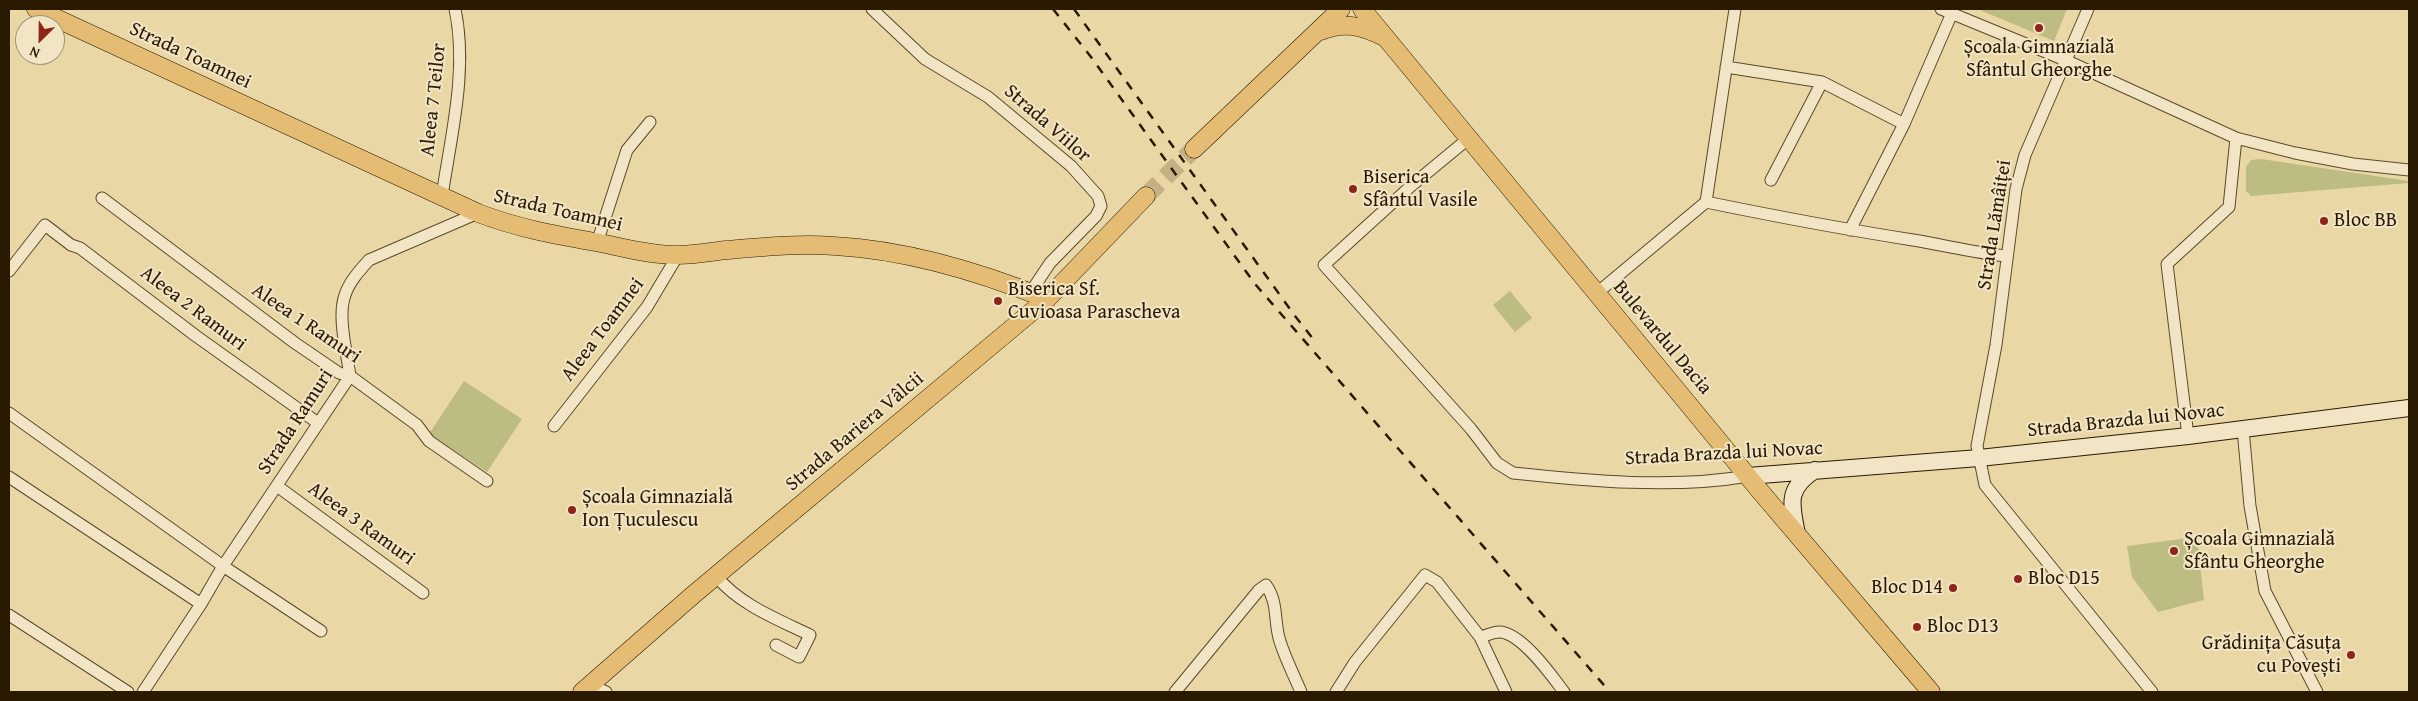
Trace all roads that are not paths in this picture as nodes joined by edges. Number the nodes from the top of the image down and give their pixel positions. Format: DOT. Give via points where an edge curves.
graph roads {
  1 [pos="36,9"];
  2 [pos="455,9"];
  3 [pos="872,9"];
  4 [pos="1324,9"];
  5 [pos="1341,9"];
  6 [pos="1348,9"];
  7 [pos="1355,9"];
  8 [pos="1362,9"];
  9 [pos="1735,9"];
  10 [pos="2088,9"];
  11 [pos="1946,11"];
  12 [pos="1316,34"];
  13 [pos="1386,38"];
  14 [pos="2065,60"];
  15 [pos="1726,67"];
  16 [pos="1822,82"];
  17 [pos="650,122"];
  18 [pos="1904,124"];
  19 [pos="1469,138"];
  20 [pos="2236,138"];
  21 [pos="1194,149"];
  22 [pos="2409,170"];
  23 [pos="1771,180"];
  24 [pos="442,196"];
  25 [pos="1146,196"];
  26 [pos="102,198"];
  27 [pos="1706,202"];
  28 [pos="478,213"];
  29 [pos="1850,230"];
  30 [pos="597,243"];
  31 [pos="678,255"];
  32 [pos="2007,256"];
  33 [pos="9,271"];
  34 [pos="1598,293"];
  35 [pos="1038,296"];
  36 [pos="350,376"];
  37 [pos="2409,408"];
  38 [pos="9,413"];
  39 [pos="318,423"];
  40 [pos="554,426"];
  41 [pos="2244,429"];
  42 [pos="2188,436"];
  43 [pos="1980,458"];
  44 [pos="1815,470"];
  45 [pos="9,476"];
  46 [pos="1748,476"];
  47 [pos="488,481"];
  48 [pos="277,486"];
  49 [pos="1797,534"];
  50 [pos="223,566"];
  51 [pos="716,576"];
  52 [pos="423,593"];
  53 [pos="201,604"];
  54 [pos="9,615"];
  55 [pos="321,631"];
  56 [pos="1480,637"];
  57 [pos="776,645"];
  58 [pos="593,690"];
  59 [pos="128,692"];
  60 [pos="143,692"];
  61 [pos="1176,692"];
  62 [pos="1301,692"];
  63 [pos="1336,692"];
  64 [pos="1506,692"];
  65 [pos="1564,692"];
  66 [pos="1931,692"];
  67 [pos="2152,692"];
  68 [pos="2317,692"];
  1 -- 24 [label="main road, Strada Toamnei"];
  2 -- 24 [label="street, Aleea 7 Teilor" via="460,35 460,70"];
  3 -- 35 [label="street, Strada Viilor" via="925,59 988,97 1028,129 1071,166 1098,196 1100,206 1096,216 1050,263"];
  4 -- 12 [label="main road"];
  5 -- 12 [label="main road"];
  6 -- 7 [label="main road"];
  8 -- 13 [label="main road, Bulevardul Dacia"];
  9 -- 15 [label="street"];
  10 -- 14 [label="street, Strada Lămâiței"];
  11 -- 14 [label="street"];
  11 -- 18 [label="street"];
  12 -- 13 [label="main road" via="1347,24"];
  12 -- 21 [label="main road"];
  13 -- 19 [label="main road, Bulevardul Dacia"];
  14 -- 20 [label="street"];
  14 -- 32 [label="street, Strada Lămâiței" via="2025,155 2016,189"];
  15 -- 16 [label="street"];
  15 -- 27 [label="street"];
  16 -- 18 [label="street"];
  16 -- 23 [label="street"];
  17 -- 30 [label="street" via="628,150"];
  18 -- 29 [label="street"];
  19 -- 34 [label="main road, Bulevardul Dacia"];
  19 -- 46 [label="street, Strada Brazda lui Novac" via="1324,265 1471,429 1497,463 1513,473 1628,482"];
  20 -- 22 [label="street" via="2353,164"];
  20 -- 42 [label="street" via="2229,206 2167,264"];
  24 -- 28 [label="main road, Strada Toamnei"];
  25 -- 35 [label="main road, Strada Bariera Vâlcii"];
  26 -- 36 [label="street, Aleea 1 Ramuri" via="295,343 339,373"];
  27 -- 29 [label="street"];
  27 -- 34 [label="street"];
  28 -- 30 [label="main road, Strada Toamnei" via="534,231"];
  28 -- 36 [label="street, Strada Ramuri" via="369,260 358,274 345,294 342,312"];
  29 -- 32 [label="street"];
  30 -- 31 [label="main road, Strada Toamnei"];
  31 -- 35 [label="main road, Strada Toamnei" via="780,245 836,246 923,260 1008,283"];
  31 -- 40 [label="street, Aleea Toamnei" via="647,307"];
  32 -- 43 [label="street, Strada Lămâiței" via="1996,345 1977,446"];
  33 -- 39 [label="street, Aleea 2 Ramuri" via="45,226 80,248"];
  34 -- 46 [label="main road, Bulevardul Dacia"];
  35 -- 51 [label="main road, Strada Bariera Vâlcii"];
  36 -- 39 [label="street, Strada Ramuri"];
  36 -- 47 [label="street, Aleea 1 Ramuri" via="417,425 429,440"];
  37 -- 41 [label="street, Strada Brazda lui Novac"];
  38 -- 50 [label="street"];
  39 -- 48 [label="street, Strada Ramuri"];
  41 -- 42 [label="street, Strada Brazda lui Novac"];
  41 -- 68 [label="street" via="2250,506 2265,591"];
  42 -- 43 [label="street, Strada Brazda lui Novac"];
  43 -- 44 [label="street, Strada Brazda lui Novac"];
  43 -- 67 [label="street, Strada Lămâiței" via="1985,485"];
  44 -- 46 [label="street, Strada Brazda lui Novac"];
  44 -- 49 [label="street" via="1804,478 1793,494 1791,506"];
  45 -- 53 [label="street"];
  46 -- 49 [label="main road, Bulevardul Dacia"];
  48 -- 50 [label="street, Strada Ramuri"];
  48 -- 52 [label="street, Aleea 3 Ramuri"];
  49 -- 66 [label="main road, Bulevardul Dacia"];
  50 -- 53 [label="street, Strada Ramuri"];
  50 -- 55 [label="street"];
  51 -- 57 [label="street" via="725,588 753,607 810,635 799,657"];
  51 -- 58 [label="main road, Strada Bariera Vâlcii"];
  53 -- 60 [label="street, Strada Ramuri"];
  54 -- 59 [label="street"];
  56 -- 63 [label="street" via="1437,582 1425,575 1355,662"];
  56 -- 64 [label="street"];
  56 -- 65 [label="street" via="1500,632 1516,638 1547,668"];
  61 -- 62 [label="street" via="1266,585 1276,606 1279,638"];
}
